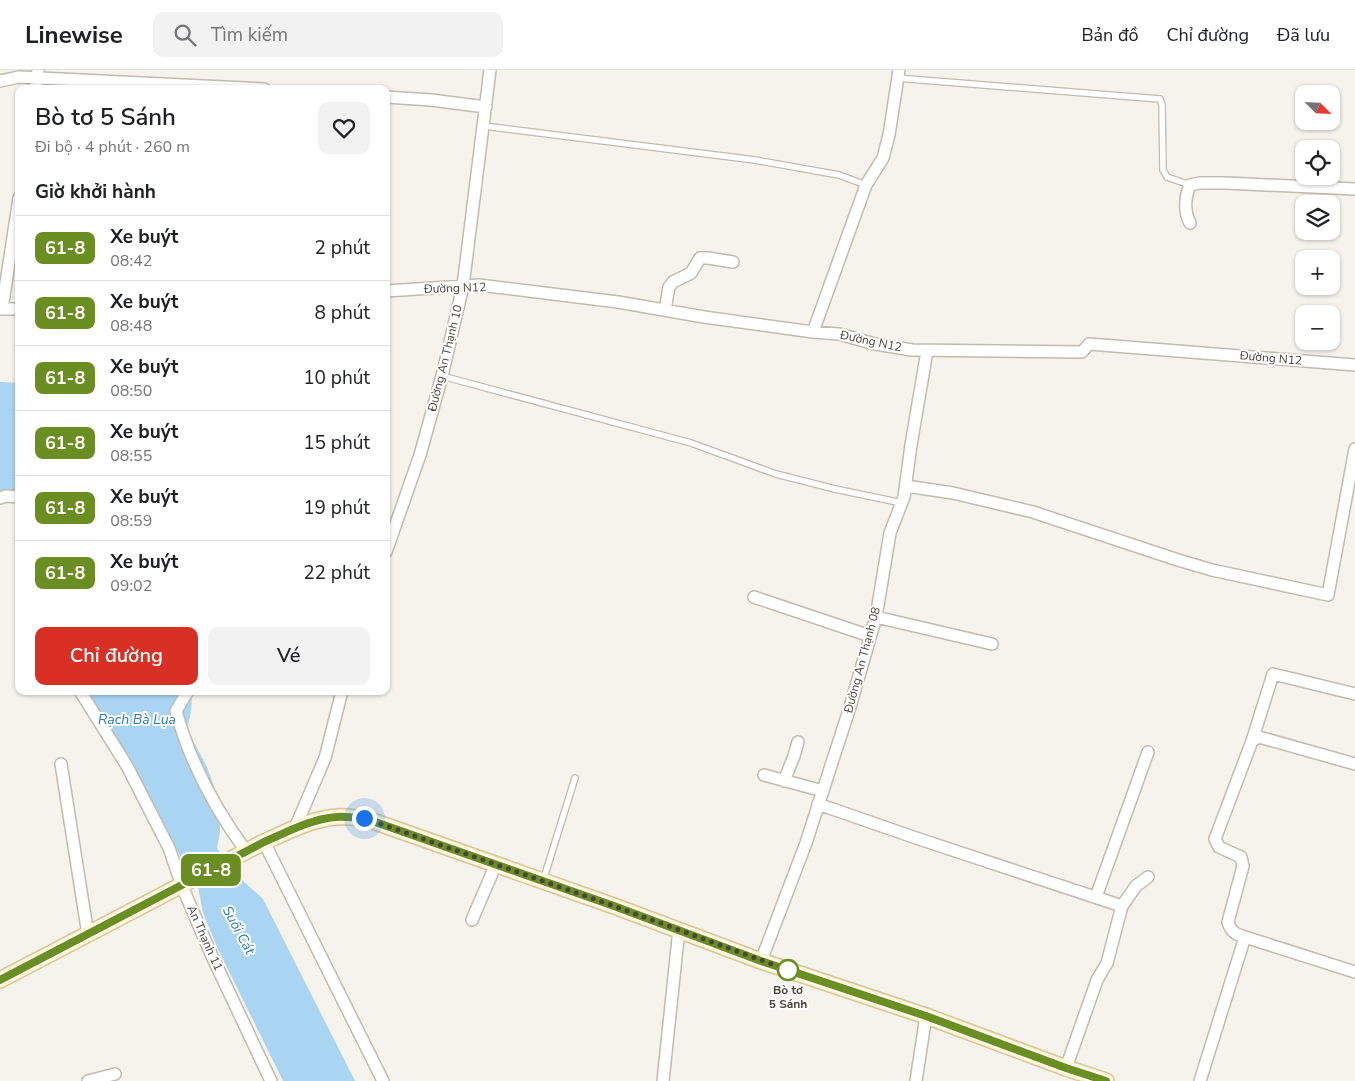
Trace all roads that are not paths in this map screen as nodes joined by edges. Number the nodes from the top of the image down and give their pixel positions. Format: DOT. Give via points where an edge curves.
graph roads {
  1 [pos="490,70"];
  2 [pos="898,74"];
  3 [pos="37,79"];
  4 [pos="0,81"];
  5 [pos="173,85"];
  6 [pos="390,97"];
  7 [pos="486,107"];
  8 [pos="484,126"];
  9 [pos="866,184"];
  10 [pos="1190,185"];
  11 [pos="1355,190"];
  12 [pos="15,223"];
  13 [pos="1190,223"];
  14 [pos="733,262"];
  15 [pos="463,286"];
  16 [pos="390,291"];
  17 [pos="15,308"];
  18 [pos="1,309"];
  19 [pos="665,310"];
  20 [pos="814,332"];
  21 [pos="927,350"];
  22 [pos="1355,365"];
  23 [pos="442,376"];
  24 [pos="1355,449"];
  25 [pos="906,486"];
  26 [pos="15,497"];
  27 [pos="0,498"];
  28 [pos="902,503"];
  29 [pos="390,541"];
  30 [pos="754,597"];
  31 [pos="876,618"];
  32 [pos="870,636"];
  33 [pos="992,644"];
  34 [pos="1355,694"];
  35 [pos="83,695"];
  36 [pos="186,695"];
  37 [pos="341,695"];
  38 [pos="1252,741"];
  39 [pos="798,742"];
  40 [pos="1148,752"];
  41 [pos="61,764"];
  42 [pos="1355,764"];
  43 [pos="764,774"];
  44 [pos="575,778"];
  45 [pos="784,780"];
  46 [pos="823,791"];
  47 [pos="818,804"];
  48 [pos="295,828"];
  49 [pos="264,842"];
  50 [pos="240,855"];
  51 [pos="496,864"];
  52 [pos="1148,876"];
  53 [pos="543,881"];
  54 [pos="184,885"];
  55 [pos="1096,897"];
  56 [pos="1122,906"];
  57 [pos="472,920"];
  58 [pos="678,930"];
  59 [pos="88,935"];
  60 [pos="1245,938"];
  61 [pos="761,961"];
  62 [pos="1355,972"];
  63 [pos="0,980"];
  64 [pos="926,1016"];
  65 [pos="1066,1068"];
  66 [pos="115,1074"];
  67 [pos="88,1081"];
  68 [pos="271,1081"];
  69 [pos="382,1081"];
  70 [pos="663,1081"];
  71 [pos="916,1081"];
  72 [pos="1106,1081"];
  73 [pos="1200,1081"];
  1 -- 7 [label="street, Đường An Thạnh 10"];
  2 -- 9 [label="street" via="883,158"];
  2 -- 10 [label="lane" via="1160,100 1163,170 1167,177"];
  3 -- 4 [label="street" via="19,77"];
  3 -- 5 [label="street"];
  6 -- 7 [label="street"];
  7 -- 8 [label="street, Đường An Thạnh 10"];
  8 -- 9 [label="lane" via="755,160 840,175"];
  8 -- 15 [label="street, Đường An Thạnh 10"];
  9 -- 20 [label="street"];
  10 -- 11 [label="street" via="1226,182"];
  10 -- 13 [label="street" via="1185,196 1186,216"];
  12 -- 18 [label="street"];
  14 -- 19 [label="street" via="700,258 691,273 669,287"];
  15 -- 16 [label="street, Đường N12"];
  15 -- 19 [label="street, Đường N12" via="479,285 608,300"];
  15 -- 23 [label="street, Đường An Thạnh 10"];
  17 -- 18 [label="street"];
  19 -- 20 [label="street, Đường N12"];
  20 -- 21 [label="street, Đường N12"];
  21 -- 22 [label="street, Đường N12" via="1082,352 1089,344"];
  21 -- 25 [label="street, Đường An Thạnh 08"];
  23 -- 28 [label="lane" via="691,443 776,474"];
  23 -- 29 [label="street, Đường An Thạnh 10" via="420,455"];
  24 -- 25 [label="street" via="1328,595 1212,570 1033,512 954,493"];
  25 -- 28 [label="street, Đường An Thạnh 08"];
  26 -- 27 [label="street"];
  28 -- 31 [label="street, Đường An Thạnh 08" via="890,533"];
  30 -- 32 [label="street"];
  31 -- 32 [label="street, Đường An Thạnh 08"];
  31 -- 33 [label="street"];
  32 -- 46 [label="street, Đường An Thạnh 08"];
  34 -- 38 [label="street" via="1273,674"];
  35 -- 54 [label="street, An Thạnh 11" via="127,766"];
  36 -- 50 [label="street" via="176,711 189,751"];
  37 -- 48 [label="street" via="325,758"];
  38 -- 42 [label="street" via="1259,738"];
  38 -- 60 [label="street" via="1215,839 1219,846 1241,857 1243,866 1228,922 1234,933"];
  39 -- 45 [label="street"];
  40 -- 55 [label="street"];
  41 -- 59 [label="street"];
  43 -- 45 [label="street"];
  44 -- 53 [label="lane"];
  45 -- 46 [label="street"];
  46 -- 47 [label="street, Đường An Thạnh 08"];
  47 -- 55 [label="street"];
  47 -- 61 [label="street, Đường An Thạnh 08"];
  48 -- 49 [label="main road"];
  48 -- 51 [label="main road" via="337,817 364,818"];
  49 -- 50 [label="main road"];
  49 -- 69 [label="street"];
  50 -- 54 [label="main road"];
  51 -- 53 [label="main road"];
  51 -- 57 [label="street"];
  52 -- 56 [label="street" via="1136,886"];
  53 -- 58 [label="main road"];
  54 -- 59 [label="main road"];
  54 -- 68 [label="street, An Thạnh 11" via="211,954"];
  55 -- 56 [label="street"];
  56 -- 65 [label="street" via="1107,962 1097,980"];
  58 -- 61 [label="main road"];
  58 -- 70 [label="street"];
  59 -- 63 [label="main road"];
  60 -- 62 [label="street"];
  60 -- 73 [label="street"];
  61 -- 64 [label="main road"];
  64 -- 65 [label="main road"];
  64 -- 71 [label="street"];
  65 -- 72 [label="main road"];
  66 -- 67 [label="street"];
}
